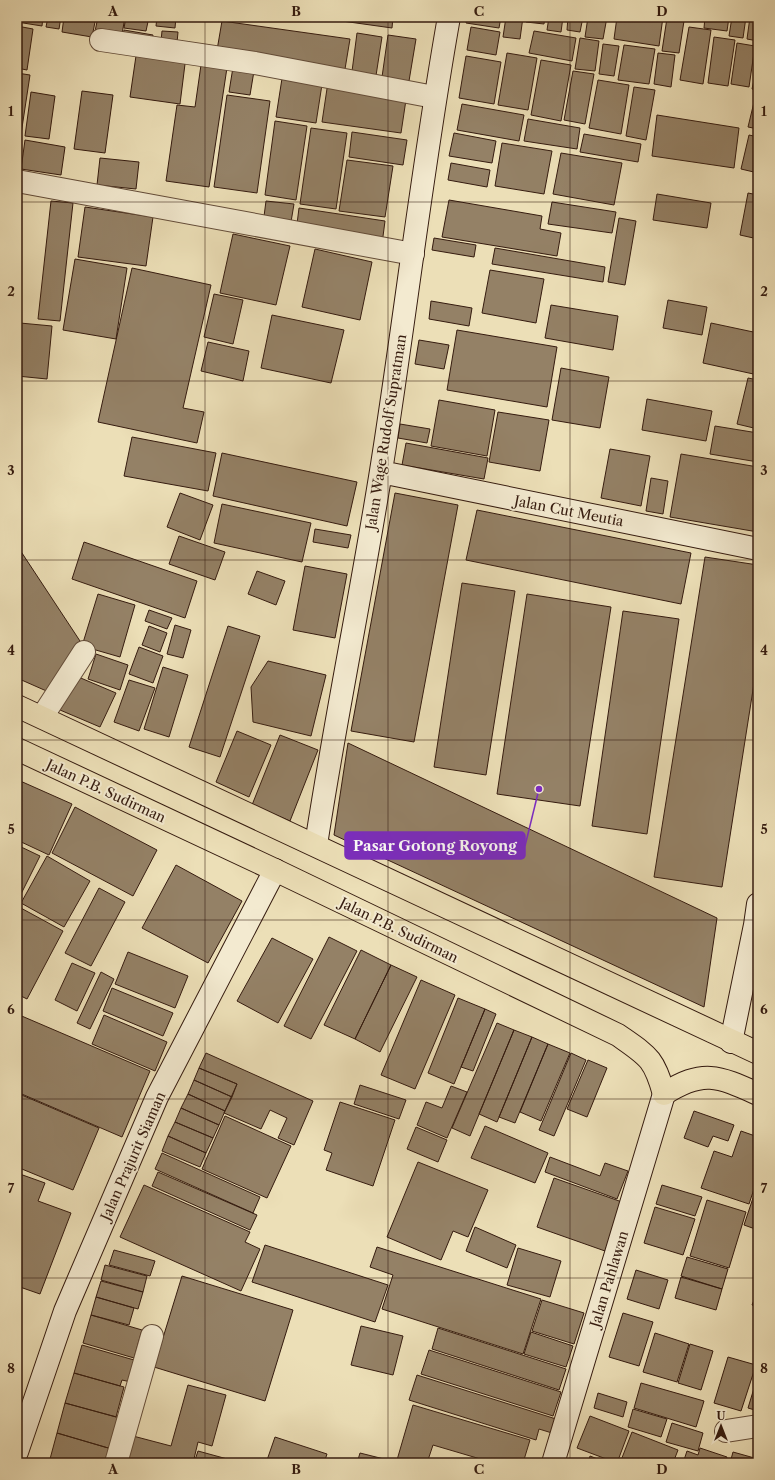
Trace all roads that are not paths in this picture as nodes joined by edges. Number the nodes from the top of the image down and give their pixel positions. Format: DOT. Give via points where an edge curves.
graph roads {
  1 [pos="448,17"];
  2 [pos="101,40"];
  3 [pos="434,97"];
  4 [pos="17,181"];
  5 [pos="414,254"];
  6 [pos="381,472"];
  7 [pos="758,549"];
  8 [pos="84,652"];
  9 [pos="17,706"];
  10 [pos="42,717"];
  11 [pos="17,749"];
  12 [pos="316,845"];
  13 [pos="275,870"];
  14 [pos="758,904"];
  15 [pos="731,1042"];
  16 [pos="758,1053"];
  17 [pos="664,1094"];
  18 [pos="758,1094"];
  19 [pos="152,1336"];
  20 [pos="758,1426"];
  21 [pos="726,1431"];
  22 [pos="17,1452"];
  23 [pos="116,1463"];
  24 [pos="553,1463"];
  1 -- 3 [label="street, Jalan Wage Rudolf Supratman"];
  2 -- 3 [label="street" via="255,64"];
  3 -- 5 [label="street, Jalan Wage Rudolf Supratman"];
  4 -- 5 [label="street"];
  5 -- 6 [label="street, Jalan Wage Rudolf Supratman"];
  6 -- 7 [label="street, Jalan Cut Meutia"];
  6 -- 12 [label="street, Jalan Wage Rudolf Supratman" via="334,730"];
  8 -- 10 [label="street"];
  9 -- 10 [label="main road"];
  10 -- 12 [label="main road"];
  11 -- 13 [label="main road, Jalan P.B. Sudirman"];
  12 -- 15 [label="main road"];
  13 -- 17 [label="main road, Jalan P.B. Sudirman" via="618,1035 650,1058 659,1075"];
  13 -- 22 [label="street, Jalan Prajurit Siaman" via="157,1097 65,1311"];
  14 -- 15 [label="street"];
  15 -- 16 [label="main road"];
  17 -- 18 [label="main road" via="696,1078 716,1077"];
  17 -- 24 [label="street, Jalan Pahlawan"];
  19 -- 23 [label="street"];
  20 -- 21 [label="street"];
}
